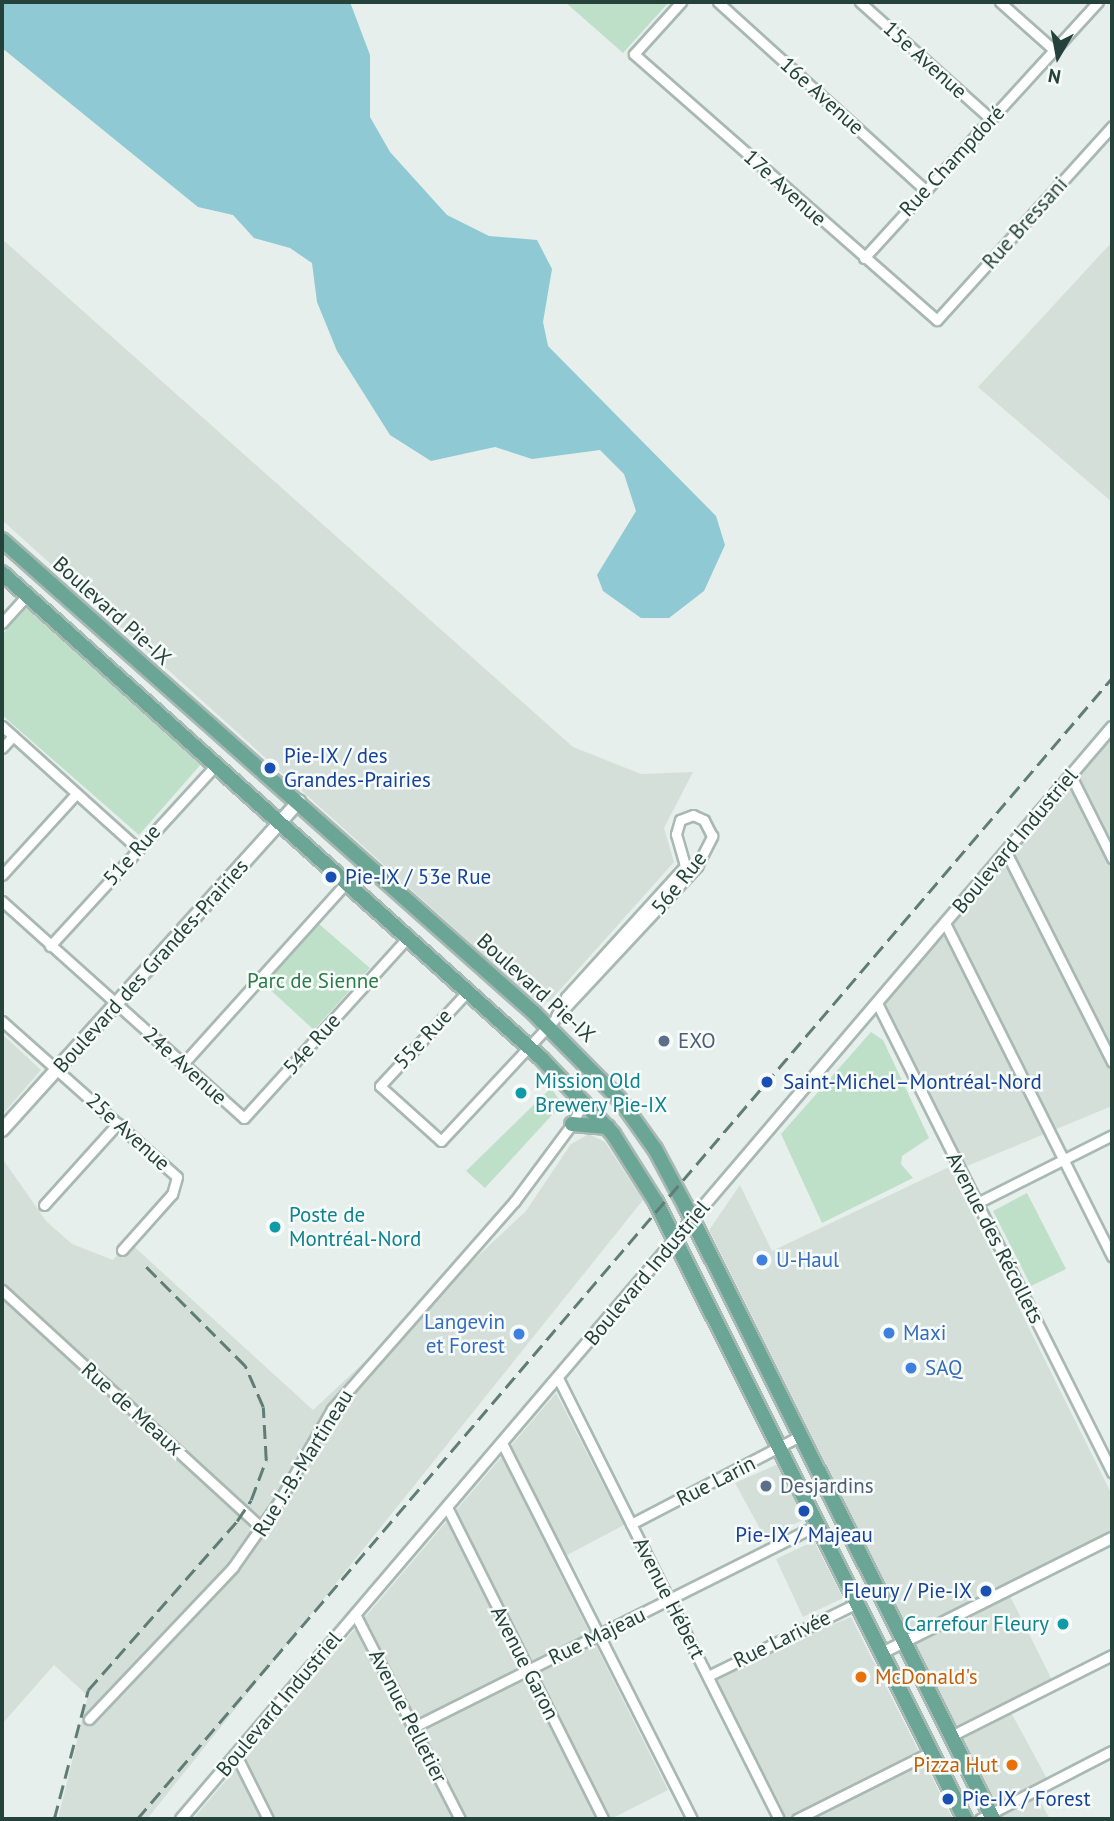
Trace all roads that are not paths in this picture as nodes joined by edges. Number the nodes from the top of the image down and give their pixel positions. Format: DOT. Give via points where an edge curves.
graph roads {
  1 [pos="681,2"];
  2 [pos="718,2"];
  3 [pos="860,2"];
  4 [pos="1000,2"];
  5 [pos="1098,2"];
  6 [pos="1054,50"];
  7 [pos="991,119"];
  8 [pos="1112,126"];
  9 [pos="925,190"];
  10 [pos="864,257"];
  11 [pos="937,320"];
  12 [pos="2,540"];
  13 [pos="2,573"];
  14 [pos="27,595"];
  15 [pos="2,623"];
  16 [pos="2,726"];
  17 [pos="1112,727"];
  18 [pos="13,736"];
  19 [pos="2,748"];
  20 [pos="216,765"];
  21 [pos="1071,775"];
  22 [pos="76,794"];
  23 [pos="299,802"];
  24 [pos="280,823"];
  25 [pos="138,849"];
  26 [pos="1006,852"];
  27 [pos="1112,858"];
  28 [pos="2,875"];
  29 [pos="346,883"];
  30 [pos="2,901"];
  31 [pos="945,923"];
  32 [pos="407,938"];
  33 [pos="50,946"];
  34 [pos="467,992"];
  35 [pos="877,1003"];
  36 [pos="116,1004"];
  37 [pos="2,1021"];
  38 [pos="552,1021"];
  39 [pos="528,1046"];
  40 [pos="1112,1062"];
  41 [pos="183,1064"];
  42 [pos="57,1069"];
  43 [pos="380,1086"];
  44 [pos="584,1100"];
  45 [pos="244,1118"];
  46 [pos="118,1123"];
  47 [pos="572,1124"];
  48 [pos="608,1127"];
  49 [pos="2,1130"];
  50 [pos="1112,1135"];
  51 [pos="1064,1160"];
  52 [pos="978,1203"];
  53 [pos="44,1205"];
  54 [pos="692,1220"];
  55 [pos="675,1240"];
  56 [pos="122,1250"];
  57 [pos="1112,1256"];
  58 [pos="2,1290"];
  59 [pos="558,1378"];
  60 [pos="800,1436"];
  61 [pos="502,1443"];
  62 [pos="779,1449"];
  63 [pos="1112,1472"];
  64 [pos="447,1507"];
  65 [pos="631,1524"];
  66 [pos="818,1525"];
  67 [pos="262,1528"];
  68 [pos="1112,1538"];
  69 [pos="670,1601"];
  70 [pos="857,1602"];
  71 [pos="355,1614"];
  72 [pos="600,1635"];
  73 [pos="904,1643"];
  74 [pos="882,1653"];
  75 [pos="1112,1655"];
  76 [pos="528,1670"];
  77 [pos="708,1676"];
  78 [pos="89,1719"];
  79 [pos="414,1727"];
  80 [pos="951,1736"];
  81 [pos="1112,1751"];
  82 [pos="931,1752"];
  83 [pos="236,1755"];
  84 [pos="987,1817"];
  85 [pos="181,1819"];
  86 [pos="268,1819"];
  87 [pos="460,1819"];
  88 [pos="603,1819"];
  89 [pos="692,1819"];
  90 [pos="779,1819"];
  91 [pos="797,1819"];
  92 [pos="965,1819"];
  1 -- 10 [label="street, 17e Avenue" via="634,54"];
  2 -- 9 [label="street, 16e Avenue"];
  3 -- 7 [label="street, 15e Avenue"];
  4 -- 6 [label="street"];
  5 -- 6 [label="street, Rue Champdoré"];
  6 -- 7 [label="street, Rue Champdoré"];
  7 -- 9 [label="street, Rue Champdoré"];
  8 -- 11 [label="street, Rue Bressani"];
  9 -- 10 [label="street, Rue Champdoré"];
  10 -- 11 [label="street, 17e Avenue"];
  12 -- 23 [label="main road, Boulevard Pie-IX"];
  13 -- 14 [label="main road"];
  14 -- 15 [label="street"];
  14 -- 20 [label="main road"];
  16 -- 18 [label="street"];
  17 -- 21 [label="street, Boulevard Industriel"];
  18 -- 19 [label="street"];
  18 -- 22 [label="street"];
  20 -- 24 [label="main road"];
  20 -- 25 [label="street, 51e Rue"];
  21 -- 26 [label="street, Boulevard Industriel"];
  21 -- 27 [label="street"];
  22 -- 25 [label="street"];
  22 -- 28 [label="street"];
  23 -- 24 [label="main road, Boulevard des Grandes-Prairies"];
  23 -- 38 [label="main road, Boulevard Pie-IX"];
  24 -- 29 [label="main road"];
  24 -- 36 [label="main road, Boulevard des Grandes-Prairies"];
  25 -- 33 [label="street, 51e Rue"];
  26 -- 31 [label="street, Boulevard Industriel"];
  26 -- 40 [label="street"];
  29 -- 32 [label="main road"];
  29 -- 41 [label="street"];
  30 -- 33 [label="street, 24e Avenue"];
  31 -- 35 [label="street, Boulevard Industriel"];
  31 -- 51 [label="street"];
  32 -- 34 [label="main road"];
  32 -- 45 [label="street, 54e Rue"];
  33 -- 36 [label="street, 24e Avenue"];
  34 -- 39 [label="main road"];
  34 -- 43 [label="street, 55e Rue"];
  35 -- 52 [label="street, Avenue des Récollets"];
  35 -- 54 [label="street, Boulevard Industriel"];
  36 -- 41 [label="street, 24e Avenue"];
  36 -- 42 [label="main road, Boulevard des Grandes-Prairies"];
  37 -- 42 [label="street, 25e Avenue"];
  38 -- 38 [label="street, 56e Rue" via="582,995 701,861 712,836 704,820 693,815 680,820 676,834 685,866 566,997"];
  38 -- 39 [label="street, 56e Rue"];
  38 -- 54 [label="main road, Boulevard Pie-IX" via="635,1120"];
  39 -- 43 [label="street, 56e Rue" via="441,1142"];
  39 -- 44 [label="main road"];
  41 -- 45 [label="street, 24e Avenue"];
  42 -- 46 [label="street, 25e Avenue"];
  42 -- 49 [label="main road, Boulevard des Grandes-Prairies"];
  44 -- 47 [label="street, Rue J.-B.-Martineau"];
  44 -- 48 [label="main road"];
  46 -- 53 [label="street"];
  46 -- 56 [label="street, 25e Avenue" via="177,1177 172,1194"];
  47 -- 48 [label="main road"];
  47 -- 67 [label="street, Rue J.-B.-Martineau" via="514,1202 341,1398"];
  48 -- 55 [label="main road" via="645,1181"];
  50 -- 51 [label="street"];
  51 -- 52 [label="street"];
  51 -- 57 [label="street"];
  52 -- 63 [label="street, Avenue des Récollets"];
  54 -- 55 [label="street, Boulevard Industriel"];
  54 -- 60 [label="main road, Boulevard Pie-IX"];
  55 -- 59 [label="street, Boulevard Industriel"];
  55 -- 62 [label="main road"];
  58 -- 67 [label="street, Rue de Meaux"];
  59 -- 61 [label="street, Boulevard Industriel"];
  59 -- 65 [label="street, Avenue Hébert"];
  60 -- 62 [label="street, Rue Larin"];
  60 -- 73 [label="main road, Boulevard Pie-IX"];
  61 -- 64 [label="street, Boulevard Industriel"];
  61 -- 72 [label="street"];
  62 -- 65 [label="street, Rue Larin"];
  62 -- 66 [label="main road"];
  64 -- 71 [label="street, Boulevard Industriel"];
  64 -- 76 [label="street, Avenue Garon"];
  65 -- 69 [label="street, Avenue Hébert"];
  66 -- 69 [label="street, Rue Majeau"];
  66 -- 70 [label="main road"];
  67 -- 78 [label="street, Rue J.-B.-Martineau" via="212,1590"];
  68 -- 73 [label="street"];
  69 -- 72 [label="street, Rue Majeau"];
  69 -- 77 [label="street, Avenue Hébert"];
  70 -- 74 [label="main road"];
  70 -- 77 [label="street, Rue Larivée"];
  71 -- 79 [label="street, Avenue Pelletier"];
  71 -- 83 [label="street, Boulevard Industriel"];
  72 -- 76 [label="street, Rue Majeau"];
  72 -- 89 [label="street"];
  73 -- 74 [label="street"];
  73 -- 80 [label="main road, Boulevard Pie-IX"];
  74 -- 82 [label="main road"];
  75 -- 80 [label="street"];
  76 -- 79 [label="street, Rue Majeau"];
  76 -- 88 [label="street, Avenue Garon"];
  77 -- 90 [label="street, Avenue Hébert"];
  79 -- 87 [label="street, Avenue Pelletier"];
  80 -- 84 [label="main road, Boulevard Pie-IX"];
  81 -- 84 [label="street"];
  82 -- 91 [label="street"];
  82 -- 92 [label="main road"];
  83 -- 85 [label="street, Boulevard Industriel"];
  83 -- 86 [label="street"];
}
